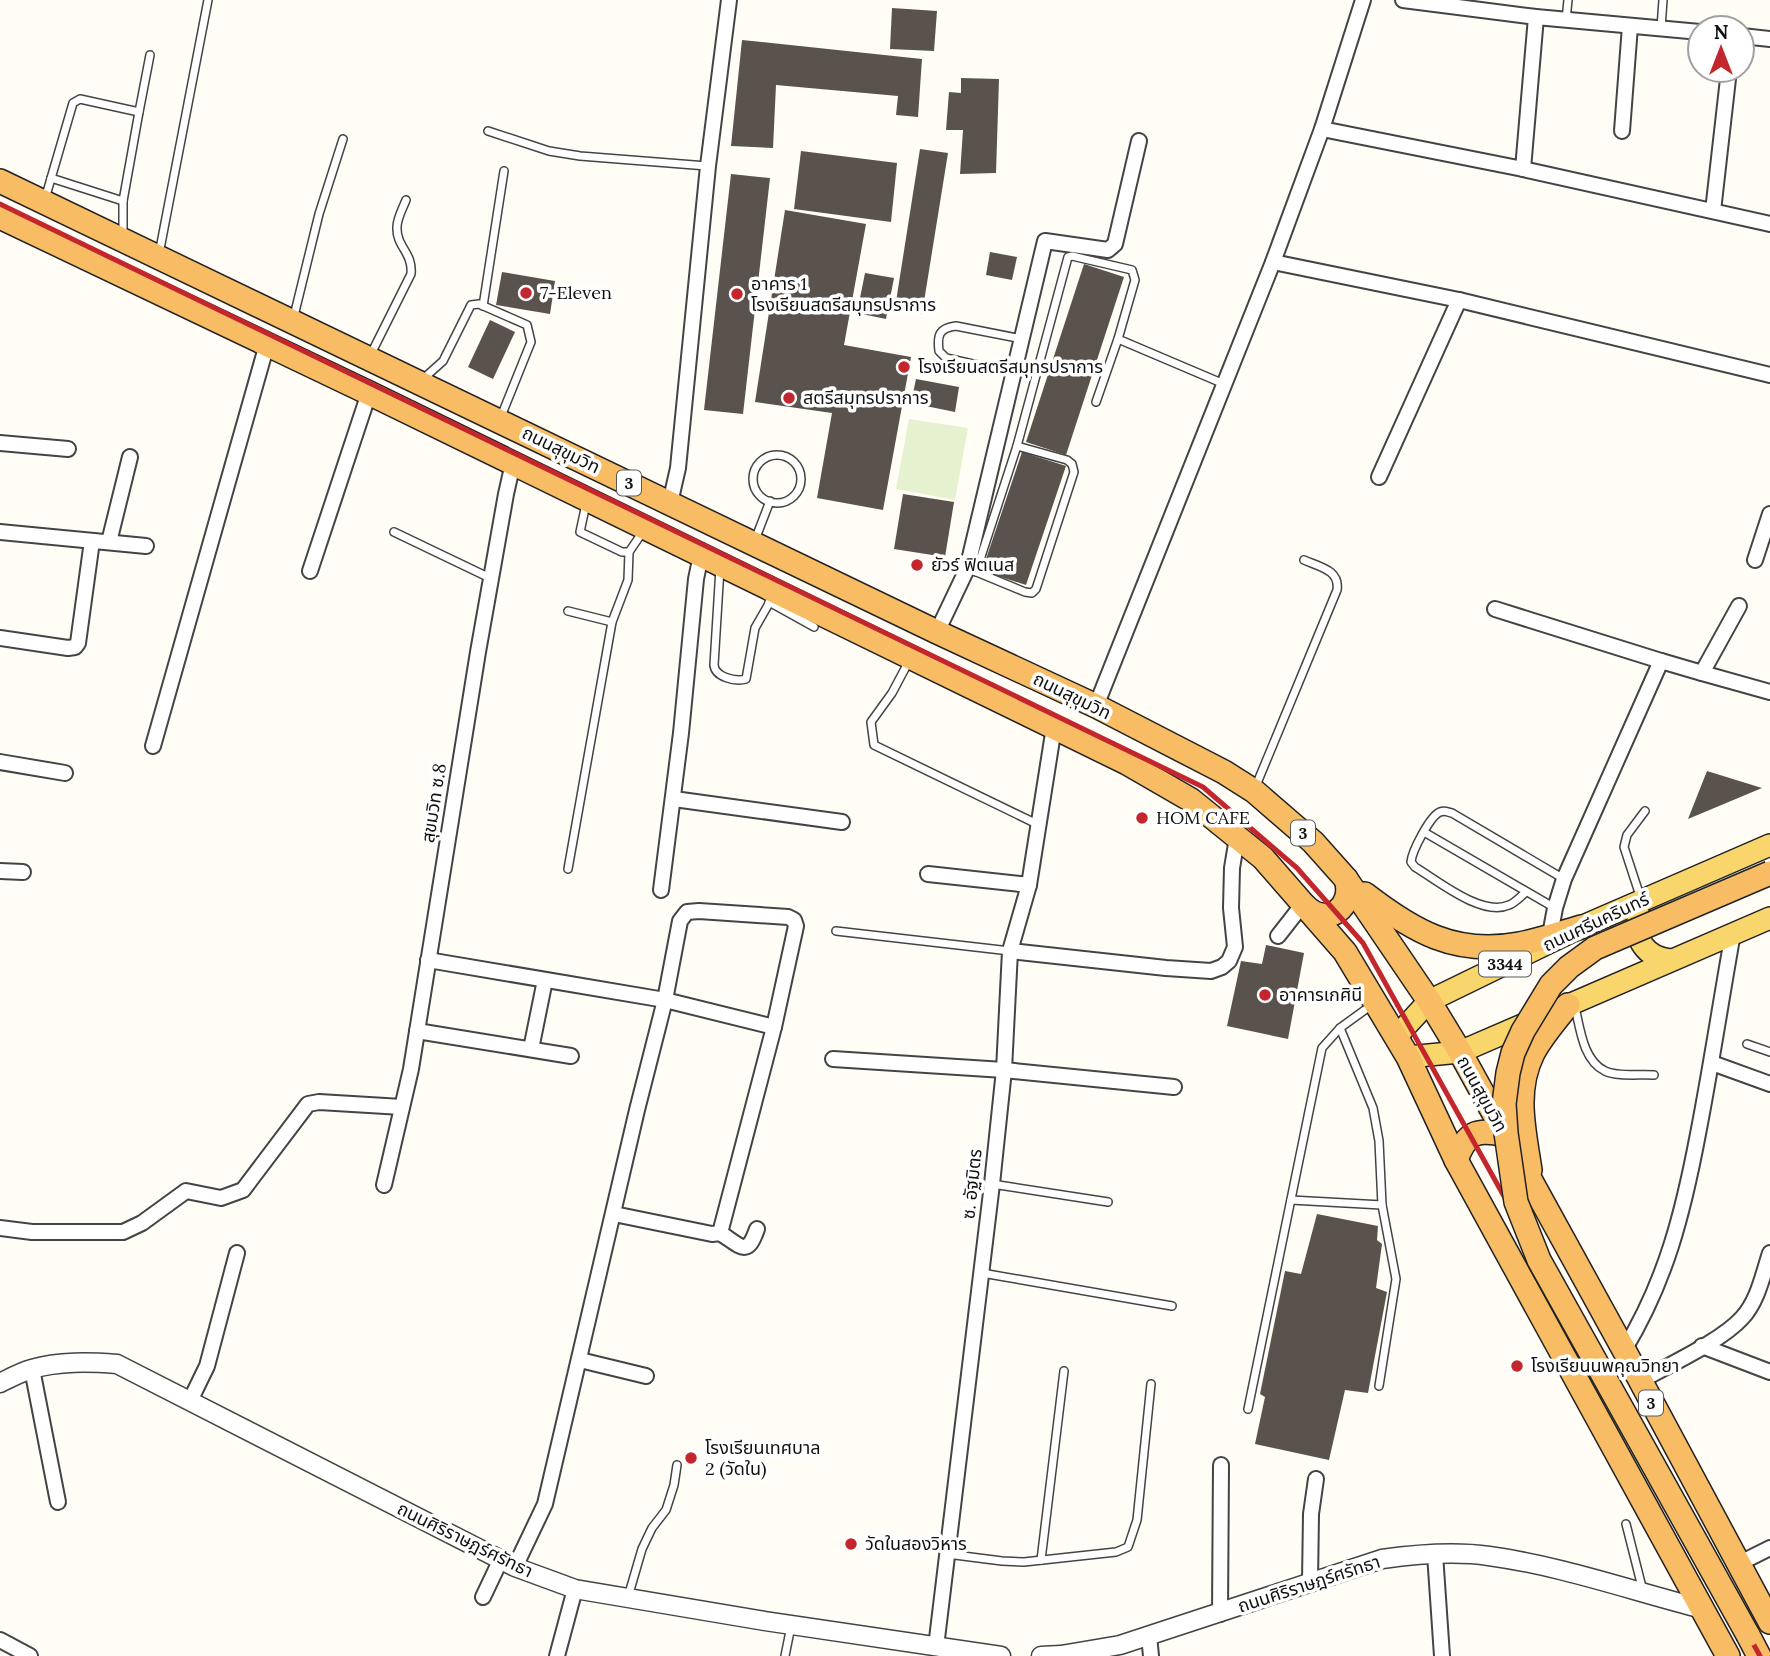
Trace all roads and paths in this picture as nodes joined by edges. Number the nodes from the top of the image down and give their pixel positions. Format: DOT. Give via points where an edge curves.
graph roads {
  1 [pos="208,0"];
  2 [pos="729,0"];
  3 [pos="1363,0"];
  4 [pos="1403,0"];
  5 [pos="1568,0"];
  6 [pos="1663,0"];
  7 [pos="1536,17"];
  8 [pos="1566,20"];
  9 [pos="1630,26"];
  10 [pos="1661,29"];
  11 [pos="1686,31"];
  12 [pos="150,55"];
  13 [pos="1727,84"];
  14 [pos="139,112"];
  15 [pos="1322,129"];
  16 [pos="488,131"];
  17 [pos="1622,131"];
  18 [pos="342,139"];
  19 [pos="1139,141"];
  20 [pos="708,166"];
  21 [pos="1523,169"];
  22 [pos="504,171"];
  23 [pos="51,178"];
  24 [pos="0,181"];
  25 [pos="406,200"];
  26 [pos="123,201"];
  27 [pos="44,203"];
  28 [pos="1713,211"];
  29 [pos="0,217"];
  30 [pos="1770,223"];
  31 [pos="123,241"];
  32 [pos="158,258"];
  33 [pos="1273,262"];
  34 [pos="1459,300"];
  35 [pos="483,306"];
  36 [pos="293,321"];
  37 [pos="1118,339"];
  38 [pos="1022,340"];
  39 [pos="267,344"];
  40 [pos="369,358"];
  41 [pos="1014,373"];
  42 [pos="1770,375"];
  43 [pos="420,382"];
  44 [pos="1224,384"];
  45 [pos="369,393"];
  46 [pos="1096,402"];
  47 [pos="500,421"];
  48 [pos="0,443"];
  49 [pos="1017,446"];
  50 [pos="68,449"];
  51 [pos="130,457"];
  52 [pos="513,463"];
  53 [pos="1379,477"];
  54 [pos="588,499"];
  55 [pos="770,501"];
  56 [pos="670,503"];
  57 [pos="1770,514"];
  58 [pos="646,527"];
  59 [pos="0,532"];
  60 [pos="394,533"];
  61 [pos="92,541"];
  62 [pos="109,542"];
  63 [pos="753,543"];
  64 [pos="146,546"];
  65 [pos="629,552"];
  66 [pos="711,559"];
  67 [pos="1304,560"];
  68 [pos="1755,560"];
  69 [pos="971,570"];
  70 [pos="310,571"];
  71 [pos="491,578"];
  72 [pos="772,597"];
  73 [pos="1739,606"];
  74 [pos="1495,609"];
  75 [pos="568,611"];
  76 [pos="612,622"];
  77 [pos="814,627"];
  78 [pos="937,632"];
  79 [pos="0,638"];
  80 [pos="910,658"];
  81 [pos="1661,662"];
  82 [pos="1702,673"];
  83 [pos="1770,692"];
  84 [pos="1096,706"];
  85 [pos="1054,727"];
  86 [pos="153,746"];
  87 [pos="0,762"];
  88 [pos="65,773"];
  89 [pos="1254,791"];
  90 [pos="674,799"];
  91 [pos="1645,811"];
  92 [pos="842,822"];
  93 [pos="1037,824"];
  94 [pos="1424,832"];
  95 [pos="1237,838"];
  96 [pos="1770,845"];
  97 [pos="568,869"];
  98 [pos="0,871"];
  99 [pos="23,872"];
  100 [pos="1770,873"];
  101 [pos="928,874"];
  102 [pos="1346,879"];
  103 [pos="1564,879"];
  104 [pos="1029,884"];
  105 [pos="661,890"];
  106 [pos="1527,892"];
  107 [pos="1647,898"];
  108 [pos="1303,904"];
  109 [pos="1555,908"];
  110 [pos="1770,918"];
  111 [pos="1581,927"];
  112 [pos="836,931"];
  113 [pos="1733,933"];
  114 [pos="1550,935"];
  115 [pos="1278,936"];
  116 [pos="1010,951"];
  117 [pos="428,960"];
  118 [pos="1670,960"];
  119 [pos="545,980"];
  120 [pos="665,1000"];
  121 [pos="1429,1000"];
  122 [pos="1377,1002"];
  123 [pos="1571,1004"];
  124 [pos="774,1027"];
  125 [pos="1340,1028"];
  126 [pos="417,1031"];
  127 [pos="1396,1037"];
  128 [pos="1747,1044"];
  129 [pos="531,1049"];
  130 [pos="1460,1052"];
  131 [pos="1770,1052"];
  132 [pos="571,1056"];
  133 [pos="1408,1057"];
  134 [pos="833,1059"];
  135 [pos="1712,1063"];
  136 [pos="1004,1070"];
  137 [pos="1654,1075"];
  138 [pos="1770,1084"];
  139 [pos="1174,1087"];
  140 [pos="402,1107"];
  141 [pos="1504,1135"];
  142 [pos="1456,1160"];
  143 [pos="992,1184"];
  144 [pos="1531,1184"];
  145 [pos="384,1185"];
  146 [pos="1291,1200"];
  147 [pos="1108,1202"];
  148 [pos="1382,1205"];
  149 [pos="614,1213"];
  150 [pos="0,1228"];
  151 [pos="757,1229"];
  152 [pos="720,1233"];
  153 [pos="237,1253"];
  154 [pos="1770,1253"];
  155 [pos="982,1273"];
  156 [pos="1172,1306"];
  157 [pos="1702,1346"];
  158 [pos="1624,1350"];
  159 [pos="580,1360"];
  160 [pos="32,1369"];
  161 [pos="1064,1371"];
  162 [pos="1770,1372"];
  163 [pos="646,1377"];
  164 [pos="1639,1381"];
  165 [pos="0,1383"];
  166 [pos="1150,1384"];
  167 [pos="1379,1386"];
  168 [pos="190,1401"];
  169 [pos="1248,1409"];
  170 [pos="677,1465"];
  171 [pos="1221,1465"];
  172 [pos="1316,1479"];
  173 [pos="58,1502"];
  174 [pos="1626,1524"];
  175 [pos="1770,1548"];
  176 [pos="947,1554"];
  177 [pos="1435,1554"];
  178 [pos="1041,1560"];
  179 [pos="508,1563"];
  180 [pos="1738,1564"];
  181 [pos="1310,1582"];
  182 [pos="575,1589"];
  183 [pos="1644,1594"];
  184 [pos="483,1597"];
  185 [pos="628,1598"];
  186 [pos="1703,1609"];
  187 [pos="1220,1614"];
  188 [pos="1770,1622"];
  189 [pos="791,1625"];
  190 [pos="1149,1636"];
  191 [pos="0,1640"];
  192 [pos="936,1647"];
  193 [pos="1723,1652"];
  194 [pos="30,1656"];
  195 [pos="557,1656"];
  196 [pos="785,1656"];
  197 [pos="1002,1656"];
  198 [pos="1041,1656"];
  199 [pos="1050,1656"];
  200 [pos="1151,1656"];
  201 [pos="1443,1656"];
  202 [pos="1759,1656"];
  1 -- 32 [label="lane"];
  2 -- 20 [label="street"];
  3 -- 15 [label="street"];
  4 -- 7 [label="street"];
  5 -- 8 [label="lane"];
  6 -- 10 [label="lane"];
  7 -- 8 [label="street"];
  7 -- 21 [label="street"];
  8 -- 9 [label="street"];
  9 -- 10 [label="street"];
  9 -- 17 [label="street"];
  10 -- 11 [label="street"];
  12 -- 14 [label="lane"];
  13 -- 28 [label="street"];
  14 -- 23 [label="lane" via="75,100"];
  14 -- 26 [label="lane"];
  15 -- 21 [label="street"];
  15 -- 33 [label="street"];
  16 -- 20 [label="lane" via="580,156"];
  18 -- 36 [label="lane"];
  19 -- 38 [label="street" via="1115,244 1108,250 1045,241"];
  20 -- 56 [label="street" via="678,468"];
  21 -- 28 [label="street"];
  22 -- 35 [label="lane"];
  23 -- 26 [label="lane"];
  23 -- 27 [label="lane"];
  24 -- 27 [label="highway, ถนนสุขุมวิท / 3"];
  25 -- 40 [label="lane" via="397,227 412,263 411,274"];
  26 -- 31 [label="lane"];
  27 -- 31 [label="highway, ถนนสุขุมวิท / 3"];
  28 -- 30 [label="street"];
  29 -- 39 [label="highway, ถนนสุขุมวิท / 3"];
  31 -- 32 [label="highway, ถนนสุขุมวิท / 3"];
  32 -- 36 [label="highway, ถนนสุขุมวิท / 3"];
  33 -- 34 [label="street"];
  33 -- 44 [label="street"];
  34 -- 42 [label="street"];
  34 -- 53 [label="street"];
  35 -- 43 [label="lane" via="471,305 443,360"];
  35 -- 47 [label="lane" via="527,325 531,333"];
  36 -- 40 [label="highway, ถนนสุขุมวิท / 3"];
  37 -- 44 [label="lane"];
  37 -- 46 [label="lane"];
  37 -- 49 [label="lane" via="1135,280 1132,270 1068,257"];
  38 -- 41 [label="street"];
  38 -- 41 [label="lane" via="956,326 946,327 938,342 946,358"];
  39 -- 45 [label="highway, ถนนสุขุมวิท / 3"];
  39 -- 86 [label="street"];
  40 -- 43 [label="highway, ถนนสุขุมวิท / 3"];
  41 -- 69 [label="street"];
  43 -- 47 [label="highway, ถนนสุขุมวิท / 3"];
  44 -- 84 [label="street"];
  45 -- 52 [label="highway, ถนนสุขุมวิท / 3"];
  45 -- 70 [label="street"];
  47 -- 56 [label="highway, ถนนสุขุมวิท / 3"];
  48 -- 50 [label="street"];
  49 -- 69 [label="lane"];
  49 -- 69 [label="lane" via="1067,460 1074,472 1036,589 1025,592"];
  51 -- 62 [label="street"];
  52 -- 54 [label="highway, ถนนสุขุมวิท / 3"];
  52 -- 71 [label="street, สุขมวิท ซ.8"];
  54 -- 58 [label="highway, ถนนสุขุมวิท / 3"];
  54 -- 65 [label="lane" via="580,532"];
  55 -- 55 [label="lane" via="754,484 756,468 766,457 788,457 801,474 799,490 786,501"];
  55 -- 63 [label="lane"];
  56 -- 63 [label="highway, ถนนสุขุมวิท / 3"];
  57 -- 68 [label="street"];
  58 -- 65 [label="lane"];
  58 -- 66 [label="highway, ถนนสุขุมวิท / 3"];
  59 -- 61 [label="street"];
  60 -- 71 [label="lane"];
  61 -- 62 [label="street"];
  61 -- 79 [label="street" via="75,647"];
  62 -- 64 [label="street"];
  63 -- 78 [label="highway, ถนนสุขุมวิท / 3"];
  65 -- 76 [label="lane" via="628,580"];
  66 -- 72 [label="highway, ถนนสุขุมวิท / 3"];
  66 -- 72 [label="lane" via="713,665 717,674 746,679 755,628"];
  66 -- 90 [label="street" via="694,600"];
  67 -- 89 [label="lane" via="1335,574 1339,581"];
  69 -- 78 [label="street"];
  71 -- 117 [label="street, สุขมวิท ซ.8"];
  72 -- 77 [label="lane"];
  72 -- 80 [label="highway, ถนนสุขุมวิท / 3"];
  73 -- 82 [label="street"];
  74 -- 81 [label="street"];
  75 -- 76 [label="lane"];
  76 -- 97 [label="lane"];
  78 -- 84 [label="highway, ถนนสุขุมวิท / 3"];
  80 -- 85 [label="highway, ถนนสุขุมวิท / 3"];
  80 -- 93 [label="lane" via="871,722 874,745"];
  81 -- 82 [label="street"];
  81 -- 103 [label="street"];
  82 -- 83 [label="street"];
  84 -- 89 [label="highway, ถนนสุขุมวิท / 3"];
  85 -- 93 [label="street, ซ. อัฐมิตร"];
  85 -- 95 [label="highway, ถนนสุขุมวิท / 3" via="1162,782"];
  87 -- 88 [label="street"];
  89 -- 102 [label="highway, ถนนสุขุมวิท / 3" via="1313,842"];
  90 -- 92 [label="street"];
  90 -- 105 [label="street"];
  91 -- 107 [label="lane" via="1624,847"];
  93 -- 104 [label="street, ซ. อัฐมิตร"];
  94 -- 103 [label="lane" via="1439,812 1452,813"];
  94 -- 106 [label="lane"];
  94 -- 106 [label="lane" via="1411,862 1481,907 1510,905"];
  95 -- 108 [label="highway, ถนนสุขุมวิท / 3" via="1263,858"];
  95 -- 116 [label="street" via="1230,908 1235,947 1222,967 1211,971 1166,968"];
  96 -- 107 [label="main road, ถนนศรีนครินทร์ / 3344"];
  98 -- 99 [label="street"];
  100 -- 202 [label="highway, bridge" via="1595,948 1569,967 1551,985 1523,1031 1513,1053 1504,1104 1516,1202 1539,1260"];
  101 -- 104 [label="street"];
  102 -- 108 [label="highway" via="1349,895 1333,914 1316,914"];
  102 -- 114 [label="highway" via="1398,920 1454,944 1488,947"];
  102 -- 121 [label="highway, ถนนสุขุมวิท / 3"];
  103 -- 109 [label="street"];
  104 -- 116 [label="street, ซ. อัฐมิตร"];
  106 -- 109 [label="lane"];
  107 -- 111 [label="main road, ถนนศรีนครินทร์ / 3344"];
  107 -- 118 [label="main road" via="1639,915 1638,936 1650,953"];
  108 -- 115 [label="street"];
  108 -- 122 [label="highway, ถนนสุขุมวิท / 3" via="1345,952"];
  109 -- 114 [label="street"];
  110 -- 113 [label="main road"];
  111 -- 114 [label="highway"];
  111 -- 121 [label="main road, ถนนศรีนครินทร์ / 3344"];
  112 -- 116 [label="lane"];
  113 -- 118 [label="main road"];
  113 -- 135 [label="street"];
  116 -- 136 [label="street, ซ. อัฐมิตร"];
  117 -- 119 [label="street"];
  117 -- 126 [label="street, สุขมวิท ซ.8"];
  118 -- 123 [label="main road"];
  119 -- 120 [label="street"];
  119 -- 129 [label="street"];
  120 -- 124 [label="street"];
  120 -- 124 [label="street" via="680,921 687,912 788,917 796,926"];
  120 -- 149 [label="street"];
  121 -- 127 [label="main road, ถนนศรีนครินทร์ / 3344"];
  121 -- 130 [label="highway, ถนนสุขุมวิท / 3"];
  122 -- 125 [label="lane"];
  122 -- 127 [label="highway, ถนนสุขุมวิท / 3"];
  123 -- 130 [label="main road"];
  123 -- 137 [label="lane" via="1594,1063 1607,1072"];
  123 -- 144 [label="highway" via="1533,1053 1525,1077 1520,1103"];
  124 -- 152 [label="street"];
  125 -- 146 [label="lane" via="1322,1048"];
  125 -- 148 [label="lane" via="1373,1108"];
  126 -- 129 [label="street"];
  126 -- 140 [label="street, สุขมวิท ซ.8"];
  127 -- 133 [label="highway, ถนนสุขุมวิท / 3"];
  128 -- 131 [label="lane"];
  129 -- 132 [label="street"];
  130 -- 133 [label="main road"];
  130 -- 141 [label="highway, ถนนสุขุมวิท / 3"];
  133 -- 142 [label="highway, ถนนสุขุมวิท / 3"];
  134 -- 136 [label="street"];
  135 -- 138 [label="street"];
  135 -- 158 [label="street" via="1672,1248 1658,1286"];
  136 -- 139 [label="street"];
  136 -- 143 [label="street, ซ. อัฐมิตร"];
  140 -- 145 [label="street, สุขมวิท ซ.8"];
  140 -- 150 [label="street" via="308,1104 243,1190 220,1198 186,1191 123,1232"];
  141 -- 142 [label="highway" via="1473,1133"];
  141 -- 144 [label="highway, ถนนสุขุมวิท / 3"];
  142 -- 186 [label="highway, ถนนสุขุมวิท / 3"];
  143 -- 147 [label="lane"];
  143 -- 155 [label="street, ซ. อัฐมิตร"];
  144 -- 158 [label="highway, ถนนสุขุมวิท / 3"];
  146 -- 148 [label="lane"];
  146 -- 169 [label="lane"];
  148 -- 167 [label="lane" via="1396,1279"];
  149 -- 152 [label="street"];
  149 -- 159 [label="street"];
  151 -- 152 [label="street" via="748,1247"];
  153 -- 168 [label="street" via="207,1366"];
  154 -- 157 [label="street" via="1756,1296 1743,1318"];
  155 -- 156 [label="lane"];
  155 -- 176 [label="street, ซ. อัฐมิตร"];
  157 -- 162 [label="street"];
  157 -- 164 [label="street"];
  158 -- 164 [label="highway, ถนนสุขุมวิท / 3"];
  159 -- 163 [label="street"];
  159 -- 179 [label="street" via="545,1504"];
  160 -- 165 [label="street, ถนนศิริราษฎร์ศรัทธา"];
  160 -- 168 [label="street, ถนนศิริราษฎร์ศรัทธา" via="89,1362 117,1364"];
  160 -- 173 [label="street"];
  161 -- 178 [label="lane"];
  164 -- 180 [label="highway, ถนนสุขุมวิท / 3"];
  166 -- 178 [label="lane" via="1137,1520 1129,1546 1116,1552"];
  168 -- 179 [label="street, ถนนศิริราษฎร์ศรัทธา"];
  170 -- 185 [label="lane" via="666,1510 642,1549"];
  171 -- 187 [label="street"];
  172 -- 181 [label="street"];
  174 -- 183 [label="lane"];
  175 -- 180 [label="street"];
  176 -- 178 [label="lane"];
  176 -- 192 [label="street, ซ. อัฐมิตร"];
  177 -- 181 [label="street, ถนนศิริราษฎร์ศรัทธา" via="1382,1559"];
  177 -- 183 [label="street, ถนนศิริราษฎร์ศรัทธา" via="1527,1562"];
  177 -- 201 [label="street"];
  179 -- 182 [label="street, ถนนศิริราษฎร์ศรัทธา"];
  179 -- 184 [label="street"];
  180 -- 188 [label="highway, ถนนสุขุมวิท / 3"];
  181 -- 187 [label="street, ถนนศิริราษฎร์ศรัทธา"];
  182 -- 185 [label="street, ถนนศิริราษฎร์ศรัทธา"];
  182 -- 195 [label="street"];
  183 -- 186 [label="street, ถนนศิริราษฎร์ศรัทธา"];
  185 -- 189 [label="street, ถนนศิริราษฎร์ศรัทธา"];
  186 -- 193 [label="highway, ถนนสุขุมวิท / 3"];
  187 -- 190 [label="street, ถนนศิริราษฎร์ศรัทธา"];
  189 -- 192 [label="street, ถนนศิริราษฎร์ศรัทธา"];
  189 -- 196 [label="lane"];
  190 -- 199 [label="street, ถนนศิริราษฎร์ศรัทธา"];
  190 -- 200 [label="street"];
  191 -- 194 [label="street"];
  192 -- 197 [label="street, ถนนศิริราษฎร์ศรัทธา"];
  198 -- 199 [label="street, ถนนศิริราษฎร์ศรัทธา"];
}
